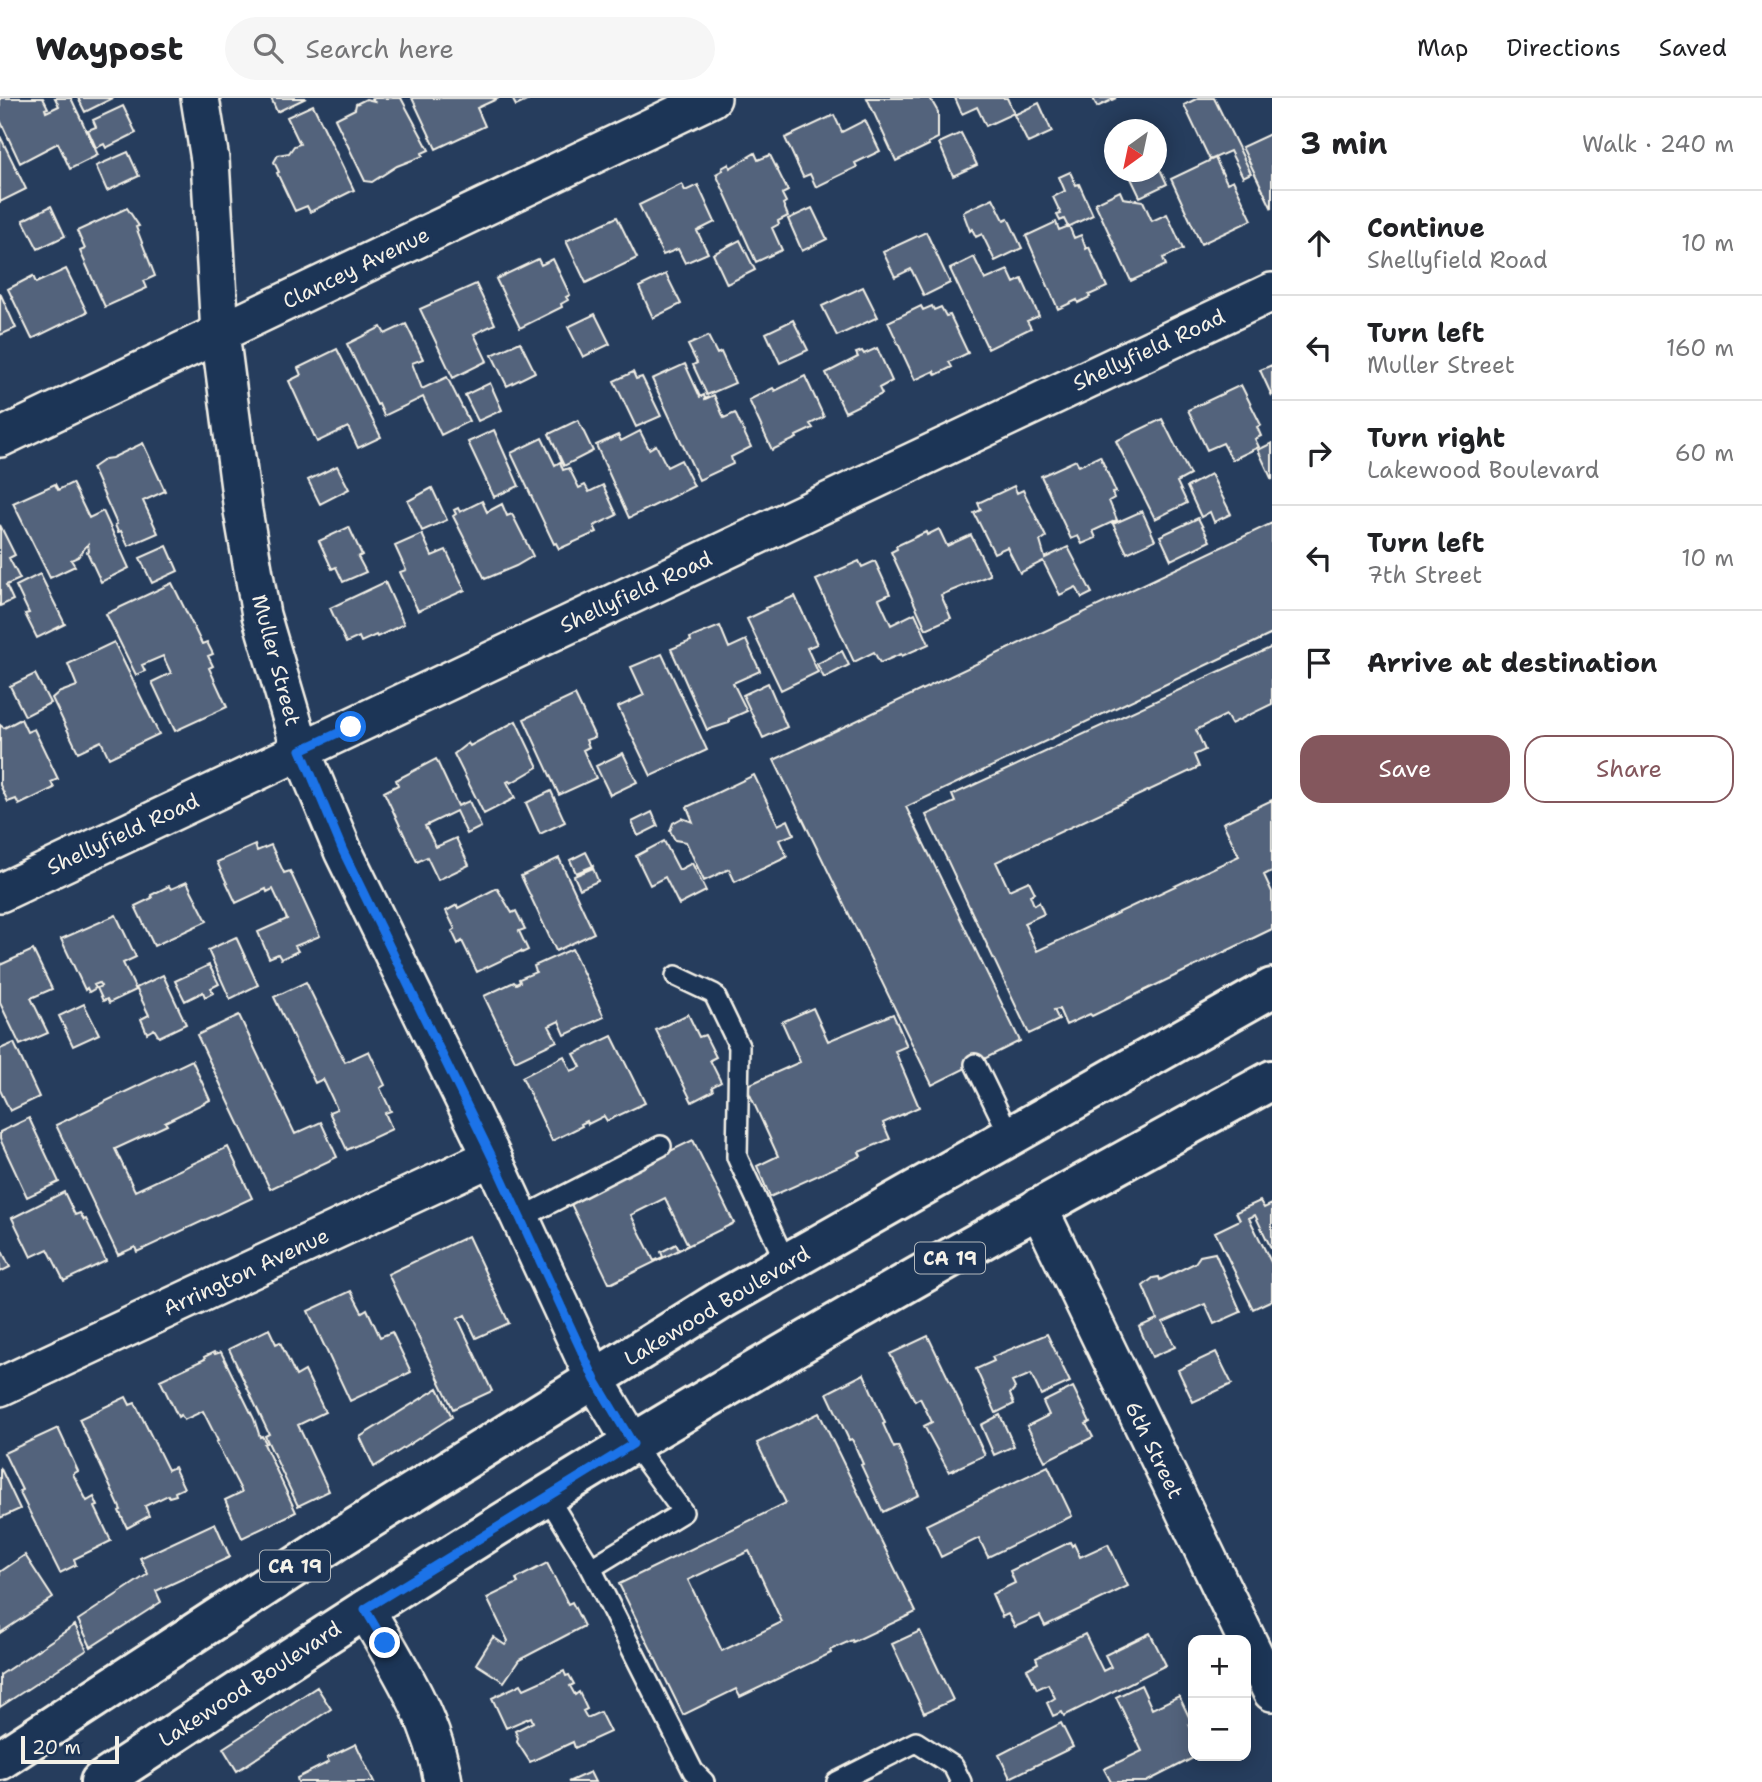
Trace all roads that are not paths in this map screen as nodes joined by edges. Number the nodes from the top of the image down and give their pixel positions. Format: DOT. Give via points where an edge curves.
graph roads {
  1 [pos="200,98"];
  2 [pos="712,98"];
  3 [pos="1272,292"];
  4 [pos="220,334"];
  5 [pos="0,438"];
  6 [pos="301,750"];
  7 [pos="0,892"];
  8 [pos="676,976"];
  9 [pos="1272,988"];
  10 [pos="975,1064"];
  11 [pos="1272,1080"];
  12 [pos="1010,1136"];
  13 [pos="661,1146"];
  14 [pos="492,1157"];
  15 [pos="1038,1207"];
  16 [pos="521,1218"];
  17 [pos="786,1263"];
  18 [pos="595,1380"];
  19 [pos="0,1387"];
  20 [pos="633,1444"];
  21 [pos="547,1496"];
  22 [pos="590,1568"];
  23 [pos="365,1609"];
  24 [pos="1272,1692"];
  25 [pos="0,1760"];
  26 [pos="100,1782"];
  27 [pos="443,1782"];
  28 [pos="704,1782"];
  29 [pos="837,1782"];
  30 [pos="961,1782"];
  1 -- 4 [label="street, Muller Street" via="210,160"];
  2 -- 4 [label="street, Clancey Avenue"];
  3 -- 6 [label="street, Shellyfield Road"];
  4 -- 5 [label="street, Clancey Avenue"];
  4 -- 6 [label="street, Muller Street" via="261,615"];
  6 -- 7 [label="street, Shellyfield Road"];
  6 -- 14 [label="street, Muller Street" via="343,851"];
  8 -- 17 [label="lane" via="713,993 739,1046 737,1157"];
  9 -- 12 [label="main road, Lakewood Boulevard / CA 19"];
  10 -- 12 [label="lane"];
  11 -- 15 [label="main road, Lakewood Boulevard / CA 19"];
  12 -- 17 [label="main road, Lakewood Boulevard / CA 19"];
  13 -- 16 [label="lane"];
  14 -- 16 [label="street, Muller Street"];
  14 -- 19 [label="street, Arrington Avenue"];
  15 -- 20 [label="main road, Lakewood Boulevard / CA 19"];
  15 -- 24 [label="street, 6th Street"];
  16 -- 18 [label="street, Muller Street"];
  17 -- 18 [label="main road, Lakewood Boulevard / CA 19"];
  18 -- 20 [label="street, Muller Street"];
  18 -- 25 [label="main road, Lakewood Boulevard / CA 19" via="341,1537"];
  20 -- 21 [label="main road, Lakewood Boulevard / CA 19"];
  20 -- 22 [label="lane" via="683,1512"];
  21 -- 22 [label="lane"];
  21 -- 23 [label="main road, Lakewood Boulevard / CA 19"];
  22 -- 28 [label="lane" via="693,1771"];
  23 -- 26 [label="main road, Lakewood Boulevard / CA 19"];
  23 -- 27 [label="street" via="422,1710"];
  29 -- 30 [label="lane" via="916,1742 953,1766"];
}
